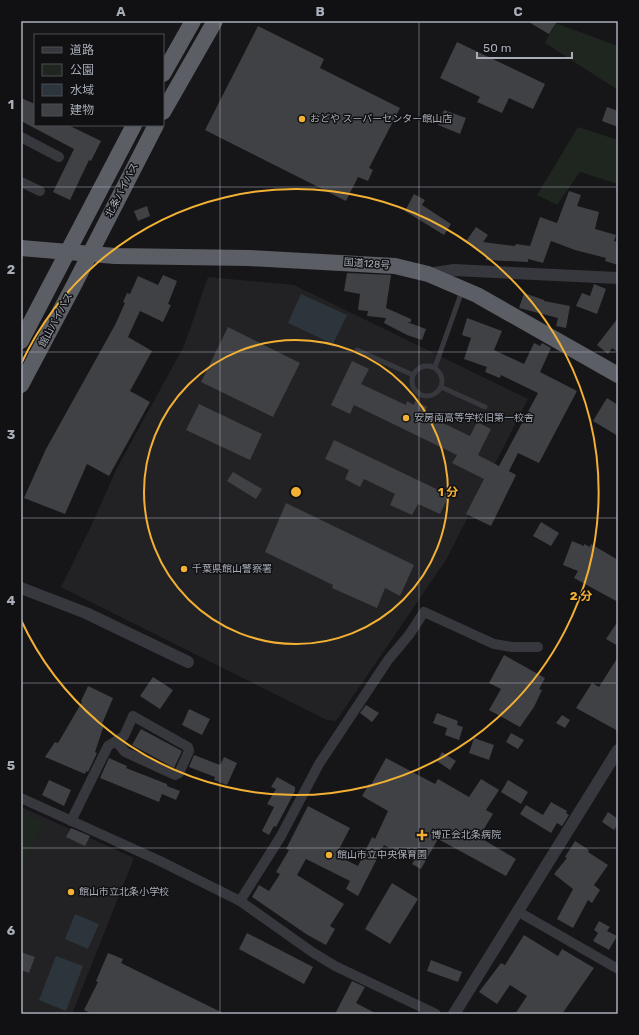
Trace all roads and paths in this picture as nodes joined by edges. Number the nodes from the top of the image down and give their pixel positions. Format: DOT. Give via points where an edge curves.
graph roads {
  1 [pos="193,21"];
  2 [pos="215,21"];
  3 [pos="164,72"];
  4 [pos="164,110"];
  5 [pos="133,126"];
  6 [pos="155,126"];
  7 [pos="21,137"];
  8 [pos="59,156"];
  9 [pos="21,182"];
  10 [pos="40,192"];
  11 [pos="21,248"];
  12 [pos="65,253"];
  13 [pos="89,255"];
  14 [pos="428,274"];
  15 [pos="618,278"];
  16 [pos="463,288"];
  17 [pos="21,341"];
  18 [pos="357,350"];
  19 [pos="435,367"];
  20 [pos="413,375"];
  21 [pos="618,375"];
  22 [pos="21,385"];
  23 [pos="441,387"];
  24 [pos="485,407"];
  25 [pos="21,588"];
  26 [pos="538,647"];
  27 [pos="188,662"];
  28 [pos="116,742"];
  29 [pos="618,750"];
  30 [pos="21,798"];
  31 [pos="71,821"];
  32 [pos="240,901"];
  33 [pos="516,911"];
  34 [pos="618,969"];
  35 [pos="436,1014"];
  36 [pos="454,1014"];
  1 -- 3 [label="highway"];
  2 -- 4 [label="highway"];
  5 -- 12 [label="highway, 北条バイパス"];
  6 -- 13 [label="highway, 北条バイパス"];
  7 -- 8 [label="street"];
  9 -- 10 [label="street"];
  11 -- 12 [label="highway"];
  12 -- 13 [label="highway, 国道128号"];
  12 -- 17 [label="highway, 館山バイパス"];
  13 -- 14 [label="highway, 国道128号" via="249,258 365,264 395,266"];
  13 -- 22 [label="highway, 館山バイパス"];
  14 -- 15 [label="street" via="454,270"];
  14 -- 16 [label="highway, 国道128号"];
  16 -- 19 [label="lane"];
  16 -- 21 [label="highway, 国道128号"];
  18 -- 20 [label="lane"];
  19 -- 20 [label="lane" via="425,365"];
  19 -- 23 [label="lane" via="443,378"];
  20 -- 23 [label="lane" via="412,385 418,394 434,395"];
  23 -- 24 [label="lane"];
  25 -- 27 [label="street" via="86,613"];
  26 -- 32 [label="street" via="494,644 424,612 388,660 319,764 281,836"];
  28 -- 28 [label="street" via="124,736 133,716 188,747 189,750 179,773 175,775 125,752"];
  28 -- 31 [label="street" via="108,746"];
  29 -- 33 [label="street"];
  30 -- 31 [label="street"];
  31 -- 32 [label="street"];
  32 -- 35 [label="street" via="335,966"];
  33 -- 34 [label="street"];
  33 -- 36 [label="street"];
}
